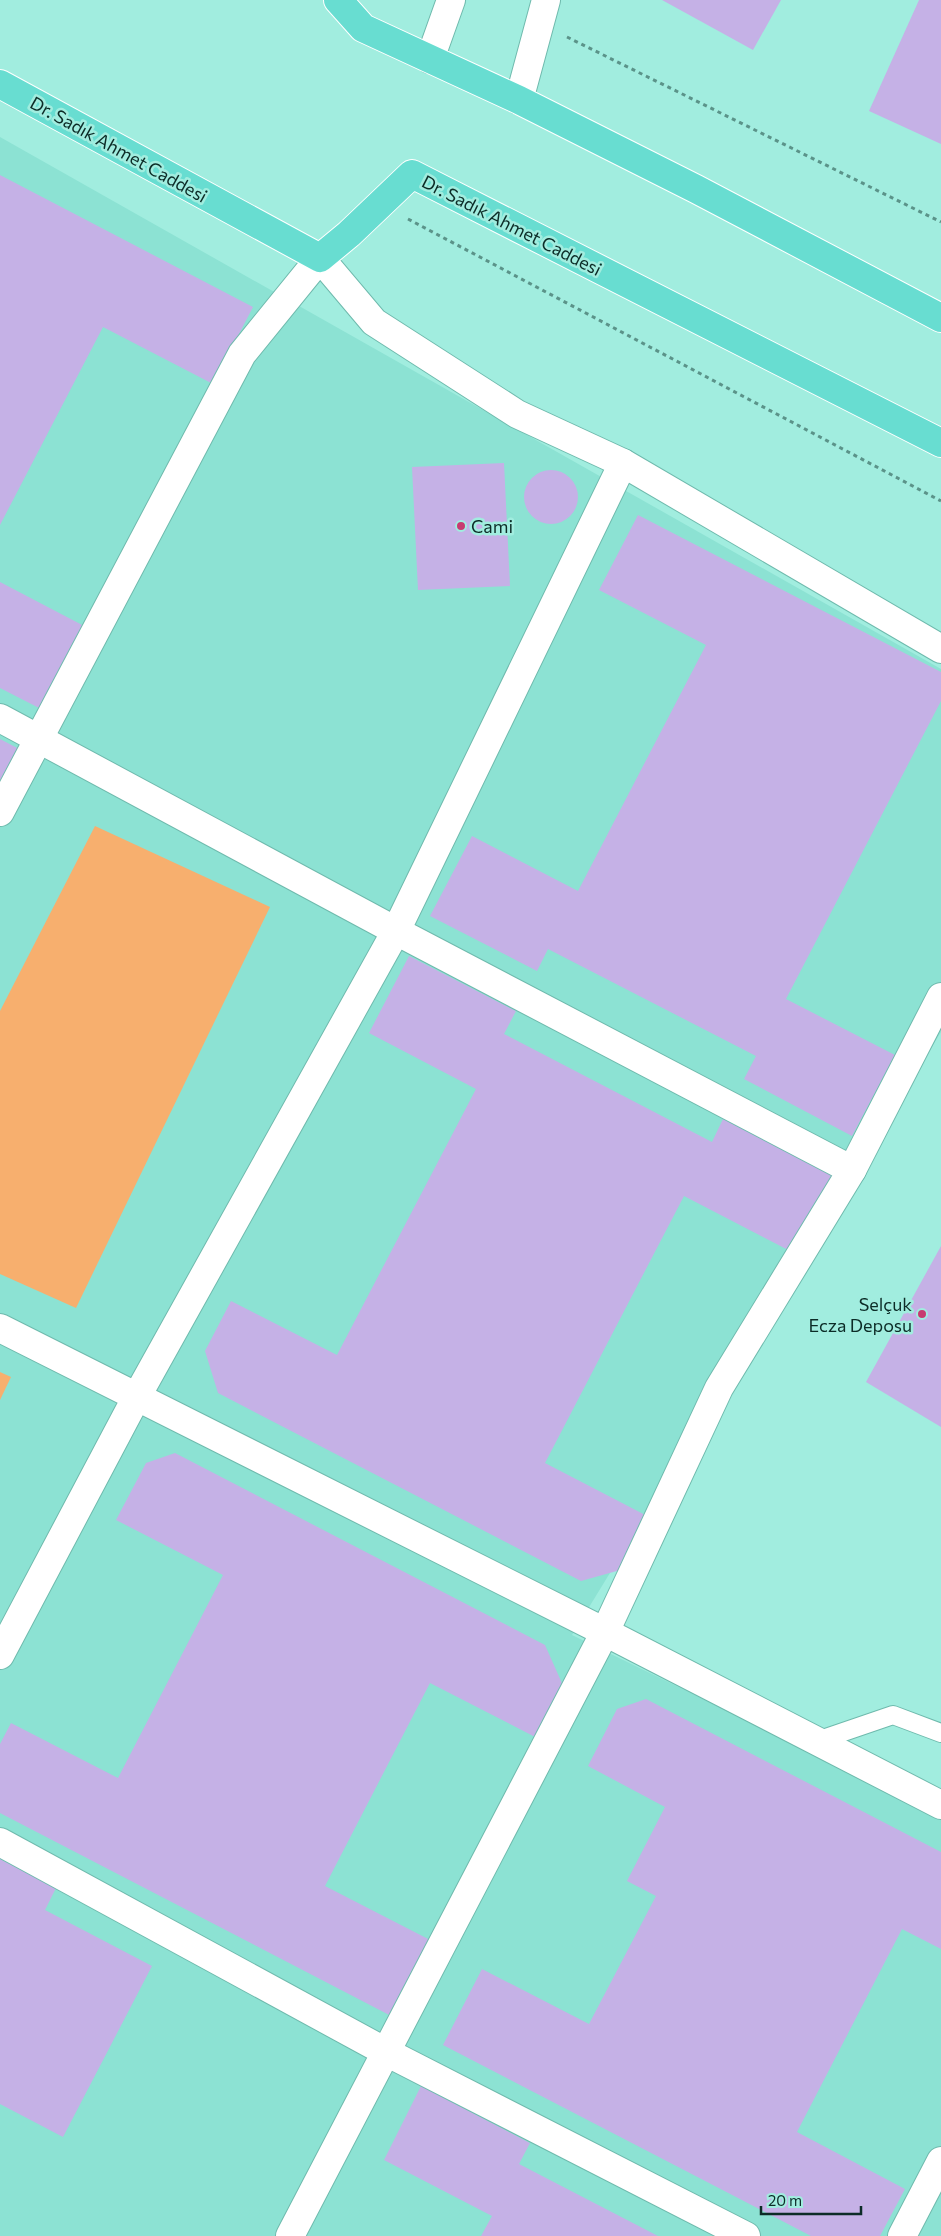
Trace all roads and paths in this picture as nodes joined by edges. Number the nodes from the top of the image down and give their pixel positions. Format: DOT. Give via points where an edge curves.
graph roads {
  1 [pos="338,0"];
  2 [pos="451,0"];
  3 [pos="546,0"];
  4 [pos="563,35"];
  5 [pos="430,59"];
  6 [pos="0,84"];
  7 [pos="519,100"];
  8 [pos="379,204"];
  9 [pos="941,222"];
  10 [pos="320,258"];
  11 [pos="941,318"];
  12 [pos="941,443"];
  13 [pos="623,463"];
  14 [pos="941,500"];
  15 [pos="941,649"];
  16 [pos="0,718"];
  17 [pos="39,739"];
  18 [pos="0,812"];
  19 [pos="396,931"];
  20 [pos="941,997"];
  21 [pos="852,1170"];
  22 [pos="0,1328"];
  23 [pos="136,1398"];
  24 [pos="605,1632"];
  25 [pos="0,1655"];
  26 [pos="941,1733"];
  27 [pos="817,1741"];
  28 [pos="941,1805"];
  29 [pos="0,1842"];
  30 [pos="386,2052"];
  31 [pos="941,2162"];
  32 [pos="290,2236"];
  33 [pos="746,2236"];
  34 [pos="902,2236"];
  1 -- 5 [label="main road" via="363,28"];
  2 -- 5 [label="street"];
  3 -- 7 [label="street"];
  4 -- 9 [label="path"];
  5 -- 7 [label="main road"];
  6 -- 10 [label="main road, Dr. Sadık Ahmet Caddesi"];
  7 -- 11 [label="main road"];
  8 -- 10 [label="main road, Dr. Sadık Ahmet Caddesi"];
  8 -- 12 [label="main road, Dr. Sadık Ahmet Caddesi" via="412,174"];
  8 -- 14 [label="path"];
  10 -- 13 [label="street" via="374,322 517,414"];
  10 -- 17 [label="street" via="242,354"];
  13 -- 15 [label="street"];
  13 -- 19 [label="street"];
  16 -- 17 [label="street"];
  17 -- 18 [label="street"];
  17 -- 19 [label="street"];
  19 -- 21 [label="street"];
  19 -- 23 [label="street"];
  20 -- 21 [label="street"];
  21 -- 24 [label="street" via="720,1388"];
  22 -- 23 [label="street"];
  23 -- 24 [label="street"];
  23 -- 25 [label="street"];
  24 -- 27 [label="street"];
  24 -- 30 [label="street"];
  26 -- 27 [label="lane" via="893,1715"];
  27 -- 28 [label="street"];
  29 -- 30 [label="street"];
  30 -- 32 [label="street"];
  30 -- 33 [label="street"];
  31 -- 34 [label="street"];
}
